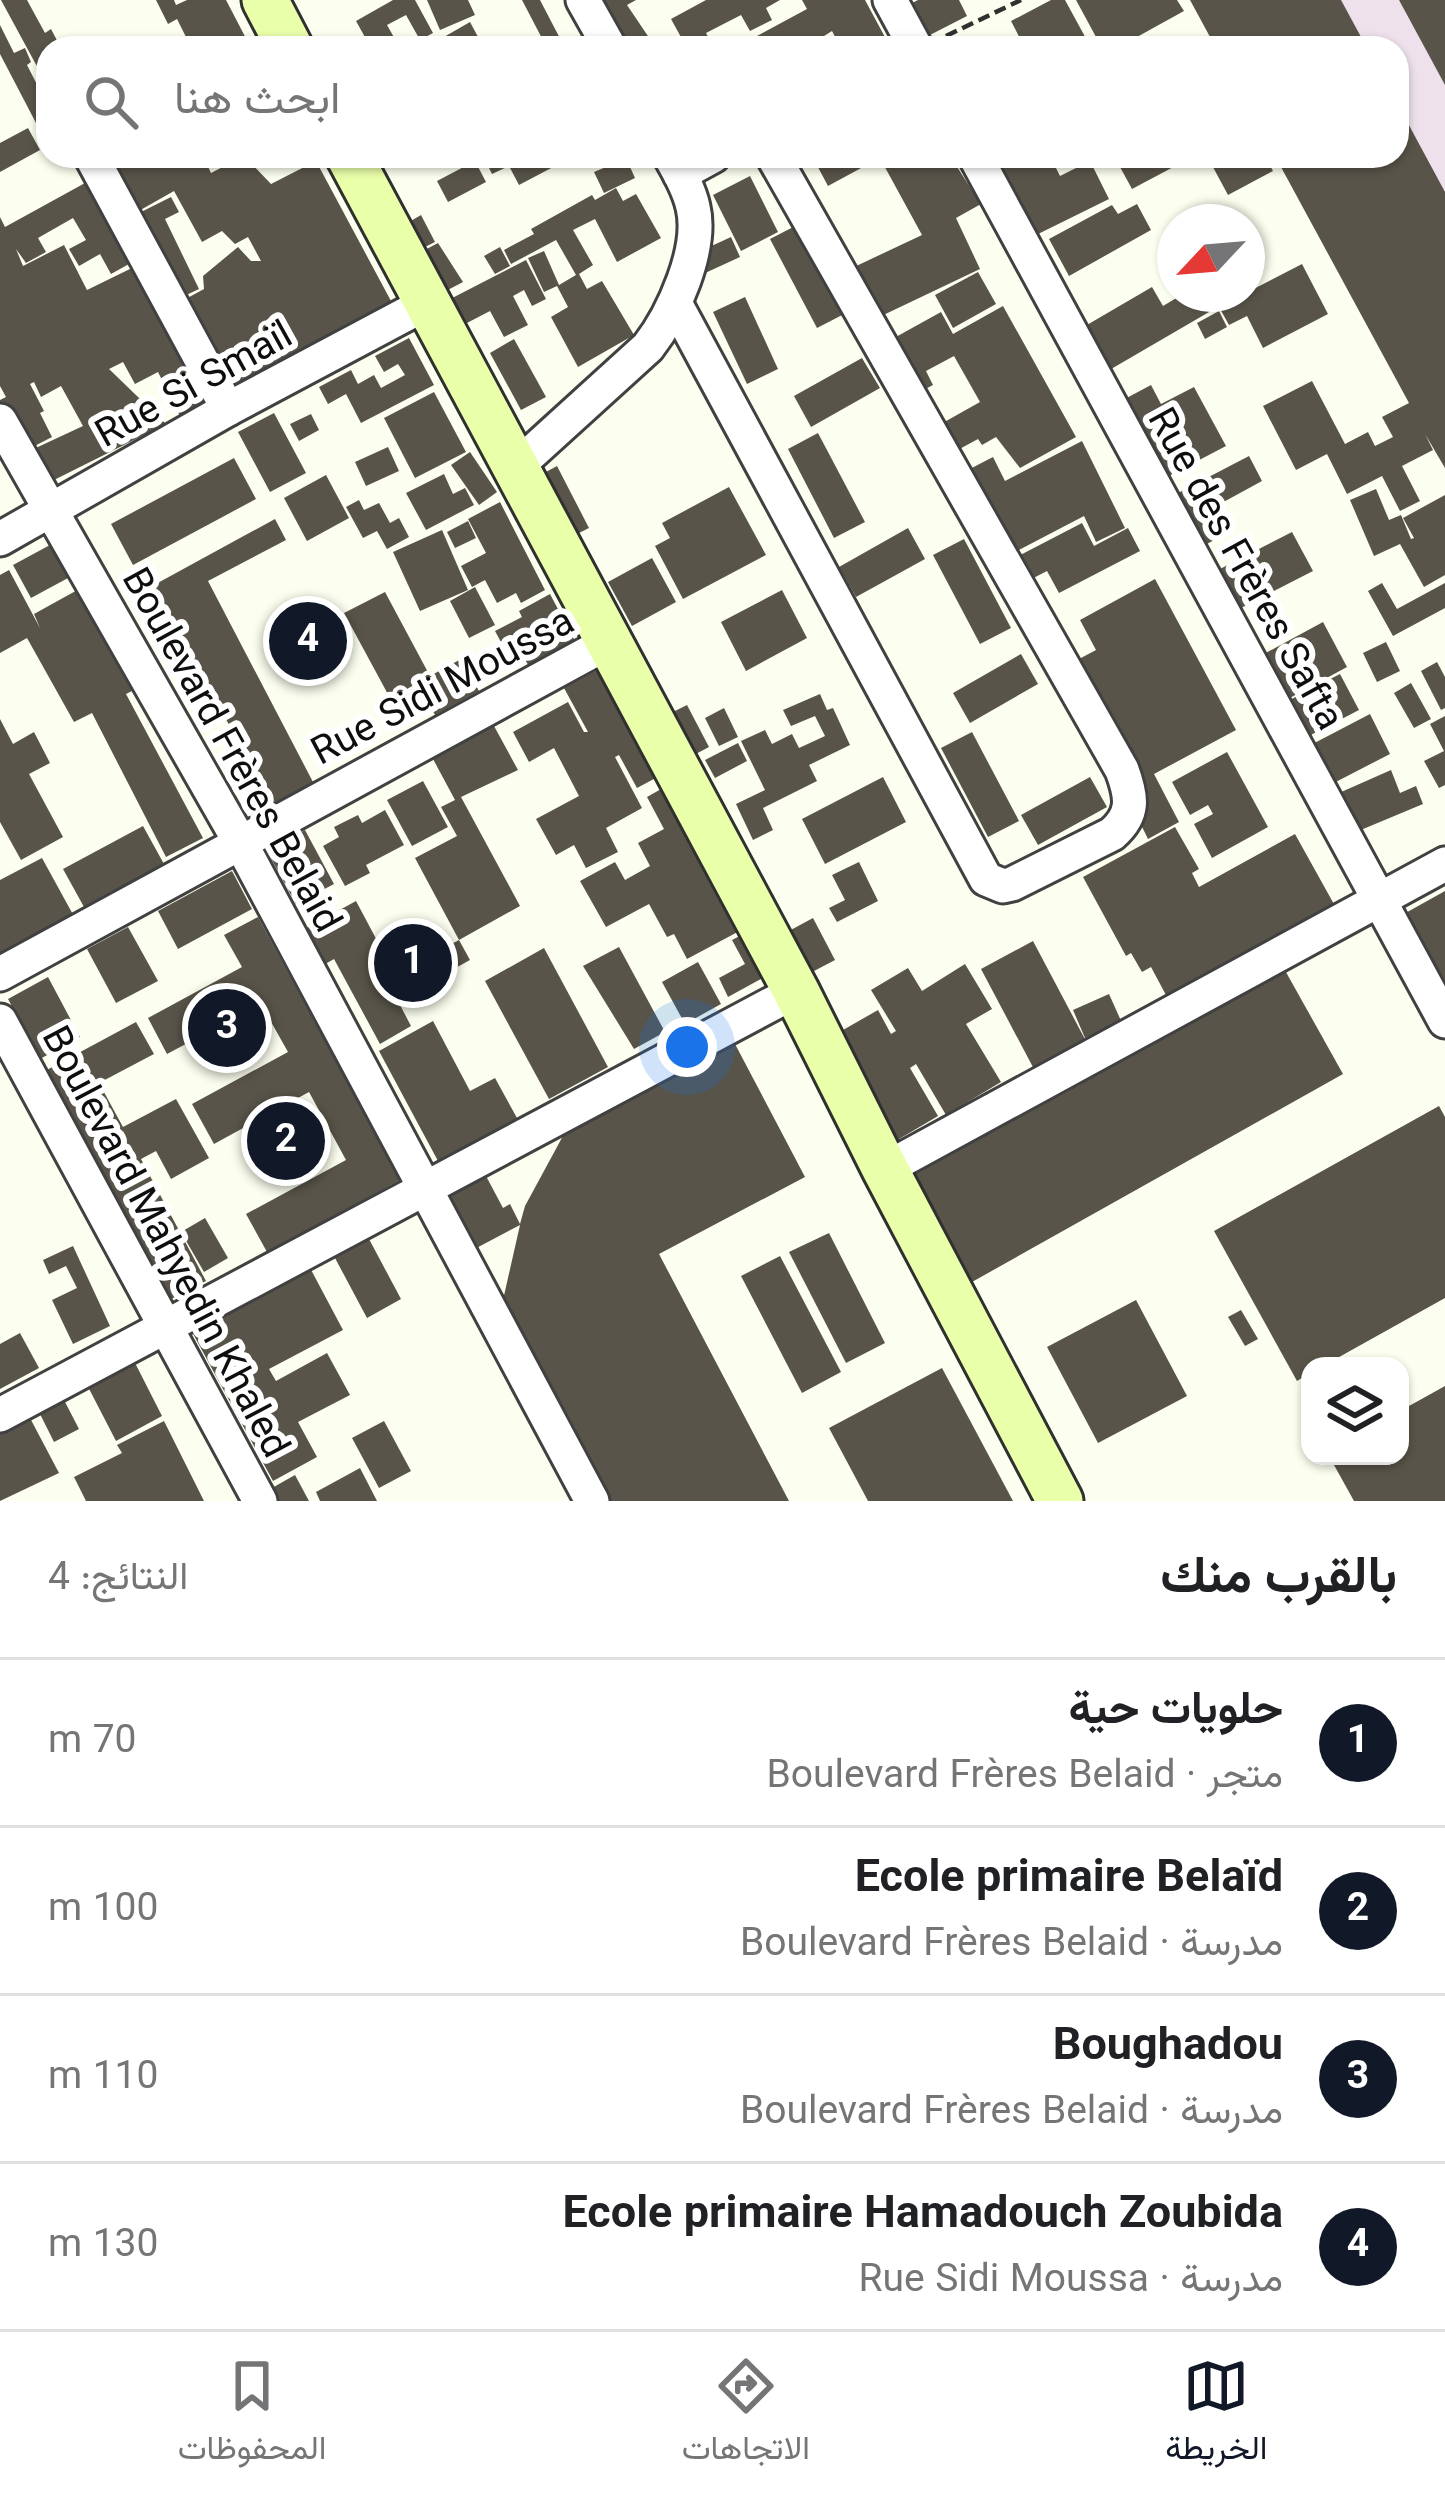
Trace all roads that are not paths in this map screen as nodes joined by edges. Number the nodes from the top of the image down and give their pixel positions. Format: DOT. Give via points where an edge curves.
graph roads {
  1 [pos="265,0"];
  2 [pos="583,0"];
  3 [pos="890,0"];
  4 [pos="284,36"];
  5 [pos="603,36"];
  6 [pos="922,36"];
  7 [pos="97,168"];
  8 [pos="355,168"];
  9 [pos="676,168"];
  10 [pos="779,168"];
  11 [pos="982,168"];
  12 [pos="428,303"];
  13 [pos="674,303"];
  14 [pos="228,409"];
  15 [pos="0,421"];
  16 [pos="517,466"];
  17 [pos="52,511"];
  18 [pos="0,539"];
  19 [pos="609,642"];
  20 [pos="240,842"];
  21 [pos="1445,864"];
  22 [pos="1381,901"];
  23 [pos="0,974"];
  24 [pos="796,991"];
  25 [pos="0,1021"];
  26 [pos="1445,1022"];
  27 [pos="885,1169"];
  28 [pos="425,1186"];
  29 [pos="166,1325"];
  30 [pos="0,1415"];
  31 [pos="260,1501"];
  32 [pos="592,1501"];
  33 [pos="1060,1501"];
  1 -- 4 [label="main road"];
  2 -- 5 [label="street"];
  3 -- 6 [label="street"];
  7 -- 14 [label="street"];
  8 -- 12 [label="main road"];
  9 -- 13 [label="street" via="695,229"];
  10 -- 13 [label="street" via="1122,770 1130,809 1112,834 1012,884 986,880"];
  11 -- 22 [label="street, Rue des Frères Safta"];
  12 -- 14 [label="street, Rue Si Smaïl"];
  12 -- 16 [label="main road"];
  13 -- 16 [label="street" via="648,347"];
  14 -- 17 [label="street, Rue Si Smaïl"];
  15 -- 17 [label="street, Boulevard Frères Belaid"];
  16 -- 19 [label="main road"];
  17 -- 18 [label="street, Rue Si Smaïl"];
  17 -- 20 [label="street, Boulevard Frères Belaid"];
  19 -- 20 [label="street, Rue Sidi Moussa"];
  19 -- 24 [label="main road"];
  20 -- 23 [label="street, Rue Sidi Moussa"];
  20 -- 28 [label="street, Boulevard Frères Belaid"];
  21 -- 22 [label="street"];
  22 -- 26 [label="street, Rue des Frères Safta"];
  22 -- 27 [label="street"];
  24 -- 27 [label="main road"];
  24 -- 28 [label="street"];
  25 -- 29 [label="street, Boulevard Mahyedin Khaled"];
  27 -- 33 [label="main road"];
  28 -- 29 [label="street"];
  28 -- 32 [label="street, Boulevard Frères Belaid"];
  29 -- 30 [label="street"];
  29 -- 31 [label="street, Boulevard Mahyedin Khaled"];
}
